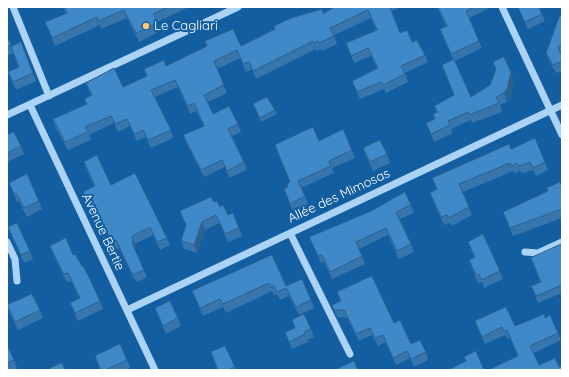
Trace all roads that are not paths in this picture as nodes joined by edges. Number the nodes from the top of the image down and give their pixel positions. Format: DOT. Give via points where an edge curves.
graph roads {
  1 [pos="13,7"];
  2 [pos="238,7"];
  3 [pos="502,7"];
  4 [pos="49,96"];
  5 [pos="30,105"];
  6 [pos="562,105"];
  7 [pos="551,110"];
  8 [pos="7,115"];
  9 [pos="562,134"];
  10 [pos="290,233"];
  11 [pos="7,242"];
  12 [pos="562,242"];
  13 [pos="525,252"];
  14 [pos="17,281"];
  15 [pos="127,310"];
  16 [pos="350,354"];
  17 [pos="155,370"];
  1 -- 4 [label="street"];
  2 -- 4 [label="street"];
  3 -- 7 [label="street"];
  4 -- 5 [label="street"];
  5 -- 8 [label="street"];
  5 -- 15 [label="street, Avenue Bertie"];
  6 -- 7 [label="street, Allée des Mimosas"];
  7 -- 9 [label="street"];
  7 -- 10 [label="street, Allée des Mimosas"];
  10 -- 15 [label="street, Allée des Mimosas"];
  10 -- 16 [label="street"];
  11 -- 14 [label="street" via="15,258"];
  12 -- 13 [label="street" via="538,253"];
  15 -- 17 [label="street, Avenue Bertie"];
}
